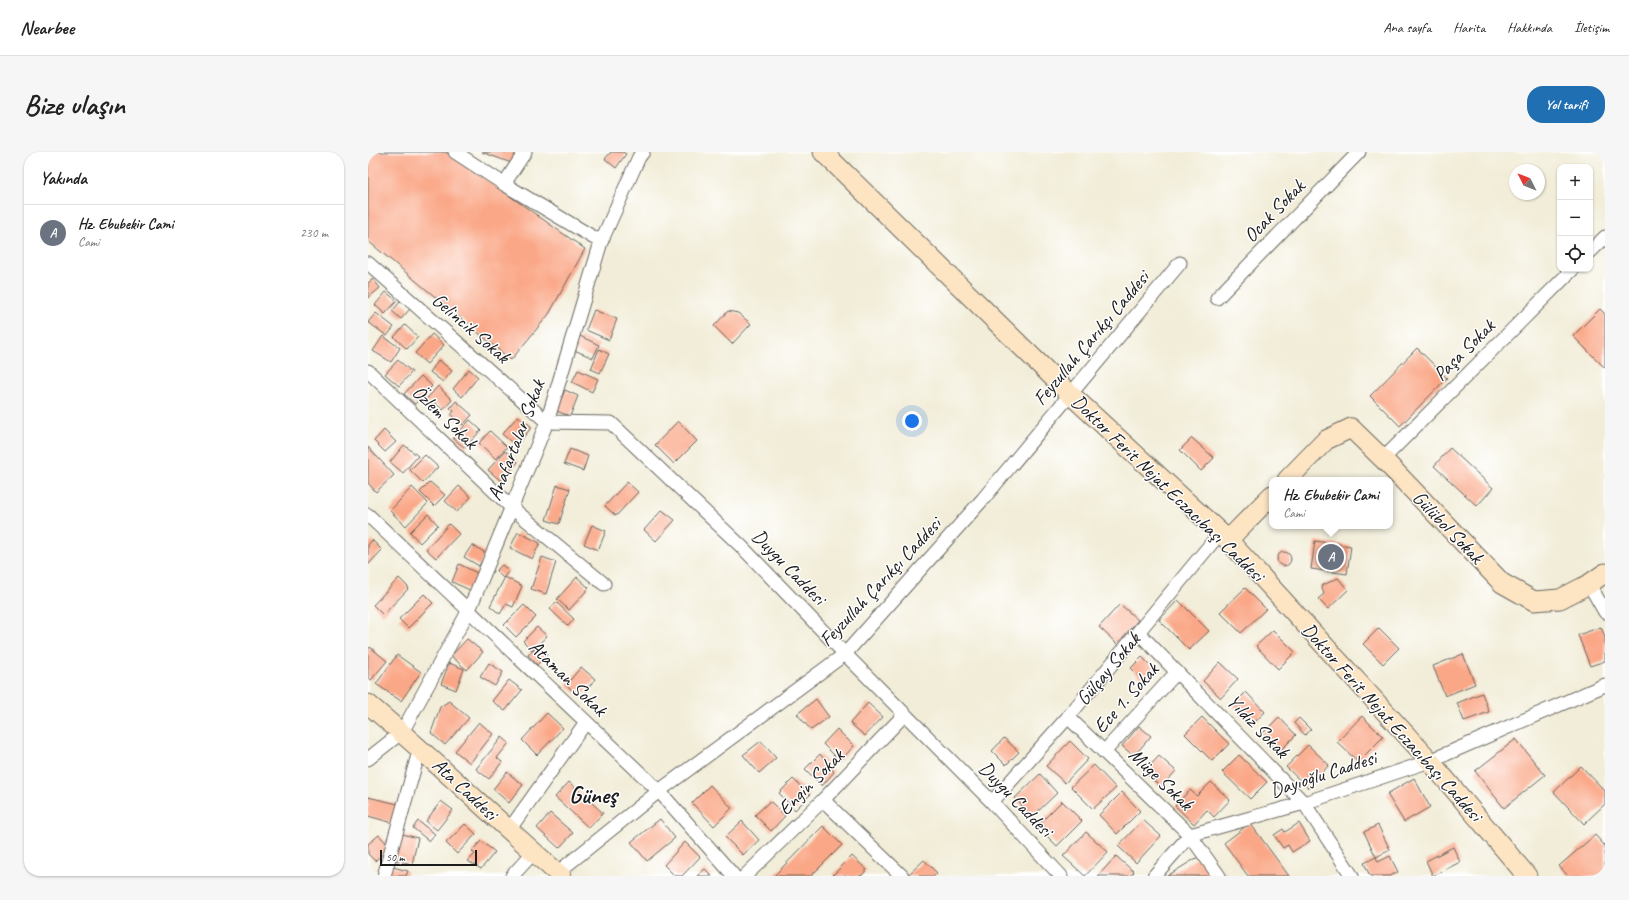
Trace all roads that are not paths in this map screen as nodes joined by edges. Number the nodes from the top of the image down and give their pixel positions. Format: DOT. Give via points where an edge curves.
graph roads {
  1 [pos="455,152"];
  2 [pos="525,152"];
  3 [pos="823,152"];
  4 [pos="1359,152"];
  5 [pos="638,154"];
  6 [pos="504,184"];
  7 [pos="1605,237"];
  8 [pos="600,242"];
  9 [pos="1593,249"];
  10 [pos="368,263"];
  11 [pos="1180,263"];
  12 [pos="1570,272"];
  13 [pos="1217,298"];
  14 [pos="368,371"];
  15 [pos="1070,394"];
  16 [pos="547,422"];
  17 [pos="1383,459"];
  18 [pos="1290,477"];
  19 [pos="1269,498"];
  20 [pos="512,508"];
  21 [pos="368,514"];
  22 [pos="1224,537"];
  23 [pos="1605,573"];
  24 [pos="604,584"];
  25 [pos="1589,584"];
  26 [pos="469,610"];
  27 [pos="1605,612"];
  28 [pos="1139,633"];
  29 [pos="844,654"];
  30 [pos="1177,672"];
  31 [pos="1605,685"];
  32 [pos="368,704"];
  33 [pos="904,715"];
  34 [pos="1068,717"];
  35 [pos="586,722"];
  36 [pos="402,732"];
  37 [pos="420,748"];
  38 [pos="1104,752"];
  39 [pos="368,759"];
  40 [pos="1430,761"];
  41 [pos="659,791"];
  42 [pos="823,800"];
  43 [pos="992,802"];
  44 [pos="1304,803"];
  45 [pos="508,830"];
  46 [pos="1190,835"];
  47 [pos="533,853"];
  48 [pos="559,875"];
  49 [pos="384,876"];
  50 [pos="512,876"];
  51 [pos="734,876"];
  52 [pos="745,876"];
  53 [pos="902,876"];
  54 [pos="1061,876"];
  55 [pos="1154,876"];
  56 [pos="1219,876"];
  57 [pos="1352,876"];
  58 [pos="1527,876"];
  1 -- 6 [label="street"];
  2 -- 6 [label="street"];
  3 -- 15 [label="main road, Doktor Ferit Nejat Eczacıbaşı Caddesi"];
  4 -- 13 [label="street, Ocak Sokak"];
  5 -- 8 [label="street, Anafartalar Sokak"];
  6 -- 8 [label="street"];
  7 -- 9 [label="street"];
  8 -- 16 [label="street, Anafartalar Sokak"];
  10 -- 16 [label="street, Gelincik Sokak"];
  11 -- 15 [label="street, Feyzullah Çarıkçı Caddesi"];
  12 -- 17 [label="street, Paşa Sokak"];
  14 -- 20 [label="street, Özlem Sokak"];
  15 -- 22 [label="main road, Doktor Ferit Nejat Eczacıbaşı Caddesi"];
  15 -- 29 [label="street, Feyzullah Çarıkçı Caddesi" via="983,499"];
  16 -- 20 [label="street, Anafartalar Sokak"];
  16 -- 29 [label="street, Duygu Caddesi" via="611,423 742,547"];
  17 -- 18 [label="main road, Gülübol Sokak" via="1351,428 1326,440"];
  17 -- 25 [label="main road, Gülübol Sokak" via="1502,584 1534,601 1560,599"];
  19 -- 22 [label="main road, Gülçay Sokak"];
  20 -- 24 [label="street, Özlem Sokak"];
  20 -- 26 [label="street, Anafartalar Sokak"];
  21 -- 26 [label="street, Ataman Sokak"];
  22 -- 28 [label="street, Gülçay Sokak"];
  22 -- 40 [label="main road, Doktor Ferit Nejat Eczacıbaşı Caddesi"];
  23 -- 25 [label="main road"];
  25 -- 27 [label="street"];
  26 -- 35 [label="street, Ataman Sokak"];
  26 -- 36 [label="street, Anafartalar Sokak"];
  28 -- 30 [label="street, Yıldız Sokak"];
  28 -- 34 [label="street, Gülçay Sokak"];
  29 -- 33 [label="street, Duygu Caddesi"];
  29 -- 41 [label="street, Feyzullah Çarıkçı Caddesi"];
  30 -- 38 [label="street, Ece 1. Sokak"];
  30 -- 44 [label="street, Yıldız Sokak"];
  31 -- 40 [label="street, Dayıoğlu Caddesi"];
  32 -- 36 [label="main road, Ata Caddesi"];
  33 -- 42 [label="street, Engin Sokak"];
  33 -- 43 [label="street, Duygu Caddesi"];
  34 -- 38 [label="street, Müge Sokak"];
  34 -- 43 [label="street, Gülçay Sokak"];
  35 -- 41 [label="street, Ataman Sokak"];
  35 -- 45 [label="street"];
  36 -- 37 [label="main road, Ata Caddesi"];
  36 -- 39 [label="street"];
  37 -- 45 [label="main road, Ata Caddesi"];
  37 -- 49 [label="street"];
  38 -- 46 [label="street, Müge Sokak"];
  40 -- 44 [label="street, Dayıoğlu Caddesi"];
  40 -- 58 [label="main road, Doktor Ferit Nejat Eczacıbaşı Caddesi"];
  41 -- 48 [label="street, Feyzullah Çarıkçı Caddesi"];
  41 -- 51 [label="street, Ataman Sokak"];
  42 -- 52 [label="street, Engin Sokak"];
  42 -- 53 [label="street"];
  43 -- 54 [label="street, Duygu Caddesi"];
  44 -- 46 [label="street, Dayıoğlu Caddesi"];
  44 -- 57 [label="street, Yıldız Sokak"];
  45 -- 47 [label="main road, Ata Caddesi"];
  46 -- 55 [label="street"];
  46 -- 56 [label="street, Müge Sokak"];
  47 -- 48 [label="main road, Ata Caddesi"];
  47 -- 50 [label="street"];
}
